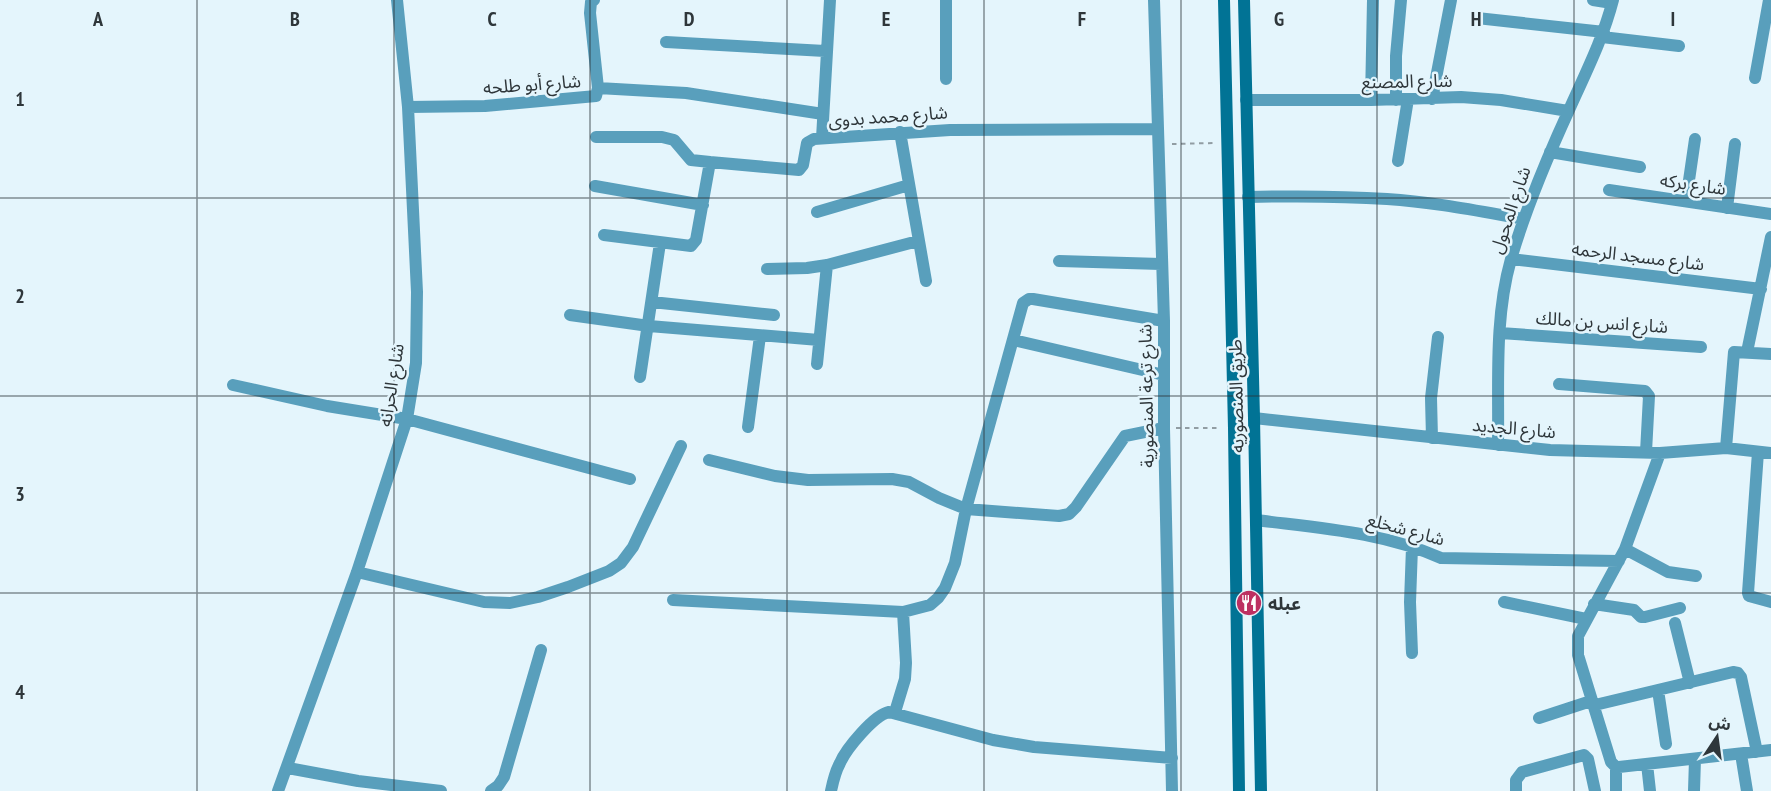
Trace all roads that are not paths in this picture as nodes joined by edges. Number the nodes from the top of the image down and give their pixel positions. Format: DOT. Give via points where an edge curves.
graph roads {
  1 [pos="397,0"];
  2 [pos="594,0"];
  3 [pos="830,0"];
  4 [pos="946,0"];
  5 [pos="1154,0"];
  6 [pos="1224,0"];
  7 [pos="1244,0"];
  8 [pos="1373,0"];
  9 [pos="1401,0"];
  10 [pos="1451,0"];
  11 [pos="1593,0"];
  12 [pos="1769,0"];
  13 [pos="1612,2"];
  14 [pos="1477,18"];
  15 [pos="1603,35"];
  16 [pos="666,42"];
  17 [pos="1679,46"];
  18 [pos="825,51"];
  19 [pos="1765,57"];
  20 [pos="1755,78"];
  21 [pos="946,79"];
  22 [pos="598,88"];
  23 [pos="1402,99"];
  24 [pos="1432,99"];
  25 [pos="1246,100"];
  26 [pos="1371,100"];
  27 [pos="408,107"];
  28 [pos="1568,111"];
  29 [pos="823,114"];
  30 [pos="1157,129"];
  31 [pos="900,132"];
  32 [pos="596,137"];
  33 [pos="822,138"];
  34 [pos="1695,138"];
  35 [pos="1735,144"];
  36 [pos="1550,152"];
  37 [pos="1398,161"];
  38 [pos="710,162"];
  39 [pos="1640,166"];
  40 [pos="909,185"];
  41 [pos="595,186"];
  42 [pos="1609,190"];
  43 [pos="1248,197"];
  44 [pos="1686,201"];
  45 [pos="703,206"];
  46 [pos="1727,208"];
  47 [pos="818,212"];
  48 [pos="1771,214"];
  49 [pos="1524,219"];
  50 [pos="604,235"];
  51 [pos="1771,237"];
  52 [pos="918,241"];
  53 [pos="660,243"];
  54 [pos="1511,259"];
  55 [pos="1059,261"];
  56 [pos="1161,264"];
  57 [pos="827,265"];
  58 [pos="767,269"];
  59 [pos="926,281"];
  60 [pos="1761,289"];
  61 [pos="652,302"];
  62 [pos="570,315"];
  63 [pos="774,315"];
  64 [pos="1164,321"];
  65 [pos="649,326"];
  66 [pos="1500,333"];
  67 [pos="760,336"];
  68 [pos="1438,337"];
  69 [pos="819,340"];
  70 [pos="1013,340"];
  71 [pos="1701,347"];
  72 [pos="1747,352"];
  73 [pos="1771,354"];
  74 [pos="817,364"];
  75 [pos="1164,375"];
  76 [pos="640,377"];
  77 [pos="1558,384"];
  78 [pos="233,385"];
  79 [pos="1254,418"];
  80 [pos="407,419"];
  81 [pos="748,427"];
  82 [pos="1169,428"];
  83 [pos="1432,438"];
  84 [pos="1498,445"];
  85 [pos="681,446"];
  86 [pos="1726,448"];
  87 [pos="1646,452"];
  88 [pos="1758,452"];
  89 [pos="1660,453"];
  90 [pos="1771,453"];
  91 [pos="709,460"];
  92 [pos="630,479"];
  93 [pos="966,509"];
  94 [pos="1256,520"];
  95 [pos="1412,546"];
  96 [pos="1624,549"];
  97 [pos="1619,561"];
  98 [pos="357,572"];
  99 [pos="1696,576"];
  100 [pos="673,600"];
  101 [pos="1504,602"];
  102 [pos="1771,602"];
  103 [pos="1594,604"];
  104 [pos="1680,608"];
  105 [pos="903,612"];
  106 [pos="1586,619"];
  107 [pos="1675,623"];
  108 [pos="541,650"];
  109 [pos="1412,653"];
  110 [pos="1690,683"];
  111 [pos="1658,690"];
  112 [pos="1593,703"];
  113 [pos="895,712"];
  114 [pos="1539,718"];
  115 [pos="1666,744"];
  116 [pos="1771,750"];
  117 [pos="1757,752"];
  118 [pos="1742,754"];
  119 [pos="1172,758"];
  120 [pos="1695,759"];
  121 [pos="1647,764"];
  122 [pos="1617,767"];
  123 [pos="288,768"];
  124 [pos="1616,790"];
  125 [pos="278,791"];
  126 [pos="441,791"];
  127 [pos="491,791"];
  128 [pos="831,791"];
  129 [pos="1172,791"];
  130 [pos="1239,791"];
  131 [pos="1260,791"];
  132 [pos="1516,791"];
  133 [pos="1595,791"];
  134 [pos="1601,791"];
  135 [pos="1650,791"];
  136 [pos="1694,791"];
  137 [pos="1747,791"];
  1 -- 27 [label="street, شارع الحرانه"];
  2 -- 22 [label="street, شارع أبو طلحه" via="590,13"];
  3 -- 18 [label="street"];
  4 -- 21 [label="street"];
  5 -- 30 [label="street, شارع ترعة المنصورية"];
  6 -- 130 [label="main road, طريق المنصوريه"];
  7 -- 25 [label="main road, طريق المنصوريه"];
  8 -- 26 [label="street"];
  9 -- 23 [label="street" via="1396,56"];
  10 -- 24 [label="street"];
  11 -- 13 [label="street"];
  12 -- 19 [label="street"];
  13 -- 15 [label="street, شارع المحول"];
  14 -- 15 [label="street"];
  15 -- 17 [label="street"];
  15 -- 28 [label="street, شارع المحول"];
  16 -- 18 [label="street"];
  18 -- 29 [label="street"];
  19 -- 20 [label="street"];
  22 -- 27 [label="street, شارع أبو طلحه" via="596,96 589,98"];
  22 -- 29 [label="street" via="686,93"];
  23 -- 24 [label="street, شارع المصنع"];
  23 -- 26 [label="street, شارع المصنع"];
  23 -- 37 [label="street"];
  24 -- 28 [label="street, شارع المصنع" via="1501,100"];
  25 -- 26 [label="street, شارع المصنع"];
  25 -- 43 [label="main road, طريق المنصوريه"];
  27 -- 80 [label="street, شارع الحرانه" via="417,292 416,363"];
  28 -- 36 [label="street, شارع المحول"];
  29 -- 33 [label="street"];
  30 -- 31 [label="street, شارع محمد بدوى"];
  30 -- 56 [label="street, شارع ترعة المنصورية"];
  31 -- 33 [label="street, شارع محمد بدوى"];
  31 -- 40 [label="street"];
  32 -- 38 [label="street" via="674,140 691,160"];
  33 -- 38 [label="street, شارع محمد بدوى" via="807,143 803,165 798,170"];
  34 -- 44 [label="street"];
  35 -- 46 [label="street"];
  36 -- 39 [label="street"];
  36 -- 49 [label="street, شارع المحول"];
  38 -- 45 [label="street"];
  40 -- 47 [label="street"];
  40 -- 52 [label="street"];
  41 -- 45 [label="street"];
  42 -- 44 [label="street, شارع بركه"];
  43 -- 49 [label="street" via="1388,199"];
  43 -- 79 [label="main road, طريق المنصوريه"];
  44 -- 46 [label="street, شارع بركه"];
  45 -- 53 [label="street" via="694,243 687,247"];
  46 -- 48 [label="street, شارع بركه"];
  49 -- 54 [label="street, شارع المحول"];
  50 -- 53 [label="street"];
  51 -- 60 [label="street"];
  52 -- 57 [label="street"];
  52 -- 59 [label="street"];
  53 -- 61 [label="street"];
  54 -- 60 [label="street, شارع مسجد الرحمه"];
  54 -- 66 [label="street, شارع المحول"];
  55 -- 56 [label="street"];
  56 -- 64 [label="street, شارع ترعة المنصورية"];
  57 -- 58 [label="street"];
  57 -- 69 [label="street"];
  60 -- 72 [label="street"];
  61 -- 63 [label="street"];
  61 -- 65 [label="street"];
  62 -- 65 [label="street"];
  64 -- 70 [label="street" via="1029,299 1023,303"];
  64 -- 75 [label="street, شارع ترعة المنصورية"];
  65 -- 67 [label="street"];
  65 -- 76 [label="street"];
  66 -- 71 [label="street, شارع انس بن مالك"];
  66 -- 84 [label="street, شارع المحول"];
  67 -- 69 [label="street"];
  67 -- 81 [label="street"];
  68 -- 83 [label="street" via="1431,390"];
  69 -- 74 [label="street"];
  70 -- 75 [label="street"];
  70 -- 93 [label="street"];
  72 -- 73 [label="street"];
  72 -- 86 [label="street" via="1736,351 1733,355"];
  75 -- 82 [label="street, شارع ترعة المنصورية"];
  77 -- 87 [label="street" via="1645,391 1649,396"];
  78 -- 80 [label="street"];
  79 -- 83 [label="street, شارع الجديد"];
  79 -- 94 [label="main road, طريق المنصوريه"];
  80 -- 92 [label="street"];
  80 -- 98 [label="street, شارع الحرانه"];
  82 -- 93 [label="street" via="1125,436 1069,514"];
  82 -- 119 [label="street, شارع ترعة المنصورية"];
  83 -- 84 [label="street, شارع الجديد"];
  84 -- 87 [label="street, شارع الجديد"];
  85 -- 98 [label="street" via="633,547 621,563 568,587 510,603 484,602"];
  86 -- 88 [label="street, شارع الجديد"];
  86 -- 89 [label="street, شارع الجديد"];
  87 -- 89 [label="street, شارع الجديد"];
  88 -- 90 [label="street, شارع الجديد"];
  88 -- 102 [label="street" via="1748,593 1753,599"];
  89 -- 96 [label="street"];
  91 -- 93 [label="street" via="808,480 909,482"];
  93 -- 105 [label="street" via="945,588 930,605"];
  94 -- 95 [label="street, شارع شخلع" via="1366,535"];
  94 -- 131 [label="main road, طريق المنصوريه"];
  95 -- 97 [label="street, شارع شخلع" via="1441,558 1461,560"];
  95 -- 109 [label="street"];
  96 -- 97 [label="street"];
  96 -- 99 [label="street" via="1668,572"];
  97 -- 103 [label="street"];
  98 -- 123 [label="street, شارع الحرانه"];
  100 -- 105 [label="street"];
  101 -- 106 [label="street"];
  103 -- 104 [label="street" via="1634,610 1641,617"];
  103 -- 106 [label="street"];
  105 -- 113 [label="street" via="905,679"];
  106 -- 112 [label="street" via="1577,645"];
  107 -- 110 [label="street"];
  108 -- 127 [label="street" via="504,777"];
  110 -- 111 [label="street"];
  110 -- 117 [label="street" via="1738,673"];
  111 -- 112 [label="street"];
  111 -- 115 [label="street"];
  112 -- 114 [label="street"];
  112 -- 122 [label="street" via="1611,762"];
  113 -- 119 [label="street" via="1024,746"];
  113 -- 128 [label="street" via="876,718 848,749"];
  116 -- 117 [label="street"];
  117 -- 118 [label="street"];
  118 -- 120 [label="street"];
  118 -- 137 [label="street"];
  119 -- 129 [label="street, شارع ترعة المنصورية"];
  120 -- 121 [label="street"];
  120 -- 136 [label="street"];
  121 -- 122 [label="street"];
  121 -- 135 [label="street"];
  122 -- 124 [label="street"];
  123 -- 125 [label="street, شارع الحرانه"];
  123 -- 126 [label="street"];
  124 -- 134 [label="street"];
  132 -- 133 [label="street" via="1516,780 1522,772 1584,755"];
}
